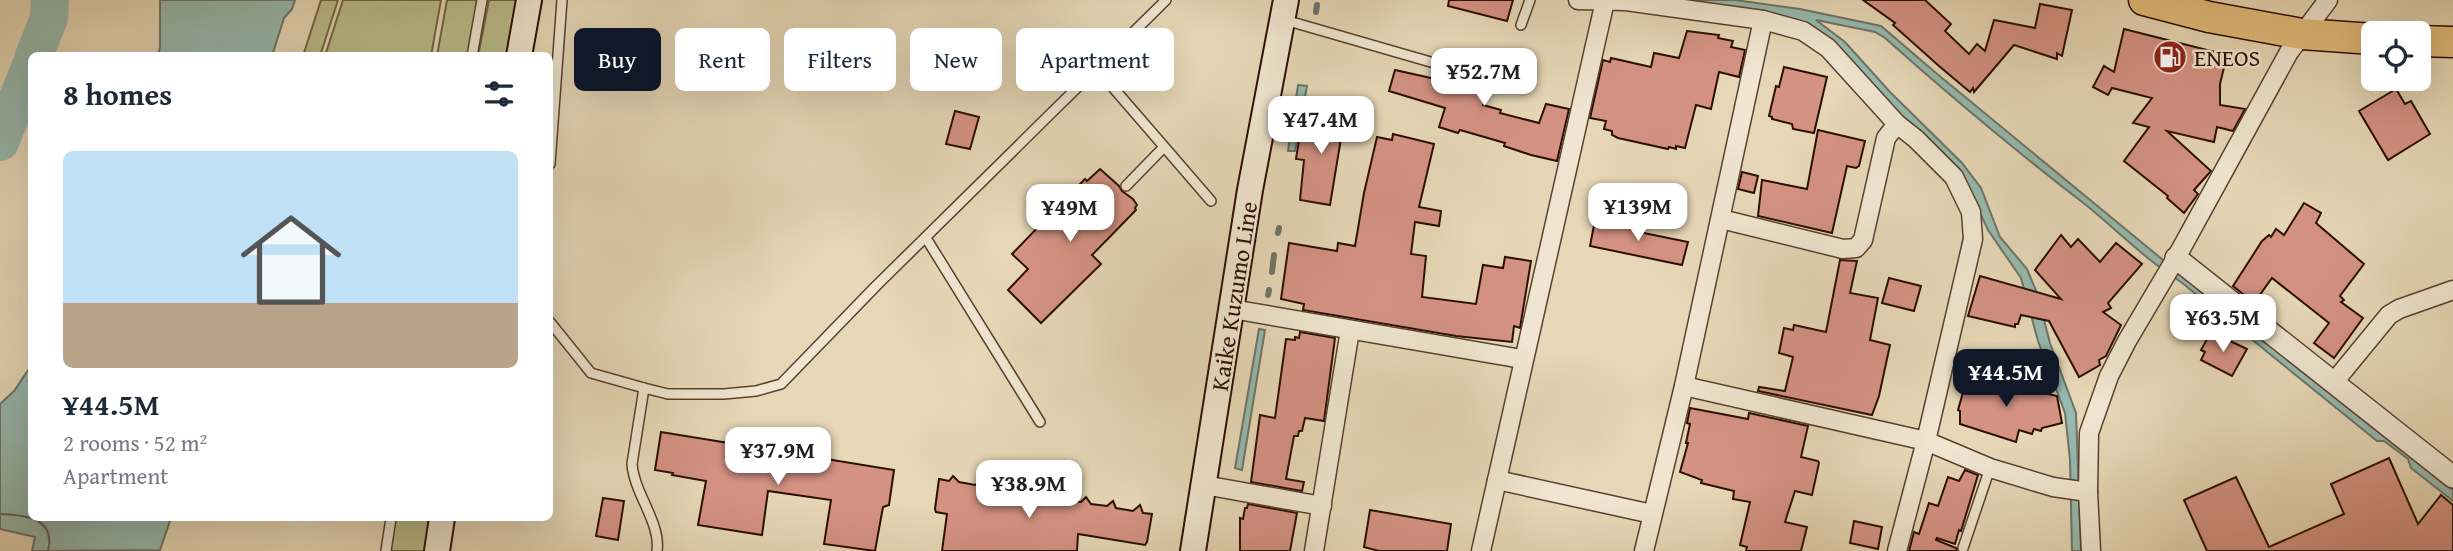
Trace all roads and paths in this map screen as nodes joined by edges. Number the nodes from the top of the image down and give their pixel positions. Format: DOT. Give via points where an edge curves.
graph roads {
  1 [pos="482,0"];
  2 [pos="529,0"];
  3 [pos="562,0"];
  4 [pos="1166,0"];
  5 [pos="1530,0"];
  6 [pos="1578,0"];
  7 [pos="2144,0"];
  8 [pos="2328,0"];
  9 [pos="1605,1"];
  10 [pos="1284,10"];
  11 [pos="1763,20"];
  12 [pos="1521,25"];
  13 [pos="1138,28"];
  14 [pos="2302,34"];
  15 [pos="2361,38"];
  16 [pos="2431,41"];
  17 [pos="2453,42"];
  18 [pos="473,52"];
  19 [pos="520,52"];
  20 [pos="1448,67"];
  21 [pos="1075,91"];
  22 [pos="1116,91"];
  23 [pos="553,123"];
  24 [pos="1897,124"];
  25 [pos="1164,147"];
  26 [pos="1126,186"];
  27 [pos="1211,201"];
  28 [pos="1721,219"];
  29 [pos="926,238"];
  30 [pos="2176,258"];
  31 [pos="2453,290"];
  32 [pos="1232,309"];
  33 [pos="553,326"];
  34 [pos="1350,330"];
  35 [pos="1522,359"];
  36 [pos="2334,382"];
  37 [pos="1684,386"];
  38 [pos="644,388"];
  39 [pos="1040,422"];
  40 [pos="1926,441"];
  41 [pos="1990,468"];
  42 [pos="2453,477"];
  43 [pos="1497,480"];
  44 [pos="1204,485"];
  45 [pos="2088,492"];
  46 [pos="1322,506"];
  47 [pos="1653,514"];
  48 [pos="391,521"];
  49 [pos="442,521"];
  50 [pos="1963,548"];
  51 [pos="386,551"];
  52 [pos="437,551"];
  53 [pos="657,551"];
  54 [pos="1193,551"];
  55 [pos="1314,551"];
  56 [pos="1481,551"];
  57 [pos="1644,551"];
  58 [pos="1897,551"];
  59 [pos="2091,551"];
  1 -- 18 [label="lane"];
  2 -- 19 [label="main road"];
  3 -- 23 [label="lane"];
  4 -- 13 [label="lane"];
  5 -- 12 [label="lane"];
  6 -- 9 [label="street"];
  7 -- 14 [label="highway"];
  8 -- 14 [label="street"];
  9 -- 11 [label="street"];
  9 -- 35 [label="street"];
  10 -- 20 [label="lane"];
  10 -- 32 [label="main road, Kaike Kuzumo Line"];
  11 -- 24 [label="street" via="1803,31 1828,48"];
  11 -- 28 [label="street"];
  14 -- 15 [label="highway"];
  14 -- 30 [label="street"];
  16 -- 17 [label="highway"];
  21 -- 29 [label="lane"];
  22 -- 25 [label="lane"];
  24 -- 28 [label="street" via="1886,138 1863,240 1856,248 1832,247"];
  24 -- 40 [label="street" via="1954,177 1974,225"];
  25 -- 26 [label="lane"];
  25 -- 27 [label="lane"];
  28 -- 37 [label="street"];
  29 -- 38 [label="lane" via="781,384 723,394 668,394"];
  29 -- 39 [label="lane"];
  30 -- 36 [label="street"];
  30 -- 45 [label="street" via="2109,376 2089,433"];
  31 -- 36 [label="street" via="2389,315"];
  32 -- 34 [label="street"];
  32 -- 44 [label="main road, Kaike Kuzumo Line"];
  33 -- 38 [label="lane" via="591,373"];
  34 -- 35 [label="street"];
  34 -- 46 [label="street"];
  35 -- 43 [label="street"];
  36 -- 42 [label="street"];
  37 -- 40 [label="street"];
  37 -- 47 [label="street"];
  38 -- 53 [label="lane" via="632,475 657,535"];
  40 -- 41 [label="street"];
  40 -- 58 [label="street"];
  41 -- 45 [label="street"];
  41 -- 50 [label="lane"];
  43 -- 47 [label="street"];
  43 -- 56 [label="street"];
  44 -- 46 [label="street"];
  44 -- 54 [label="main road, Kaike Kuzumo Line"];
  45 -- 59 [label="street"];
  46 -- 55 [label="street"];
  47 -- 57 [label="street"];
  48 -- 51 [label="lane"];
  49 -- 52 [label="main road"];
}
